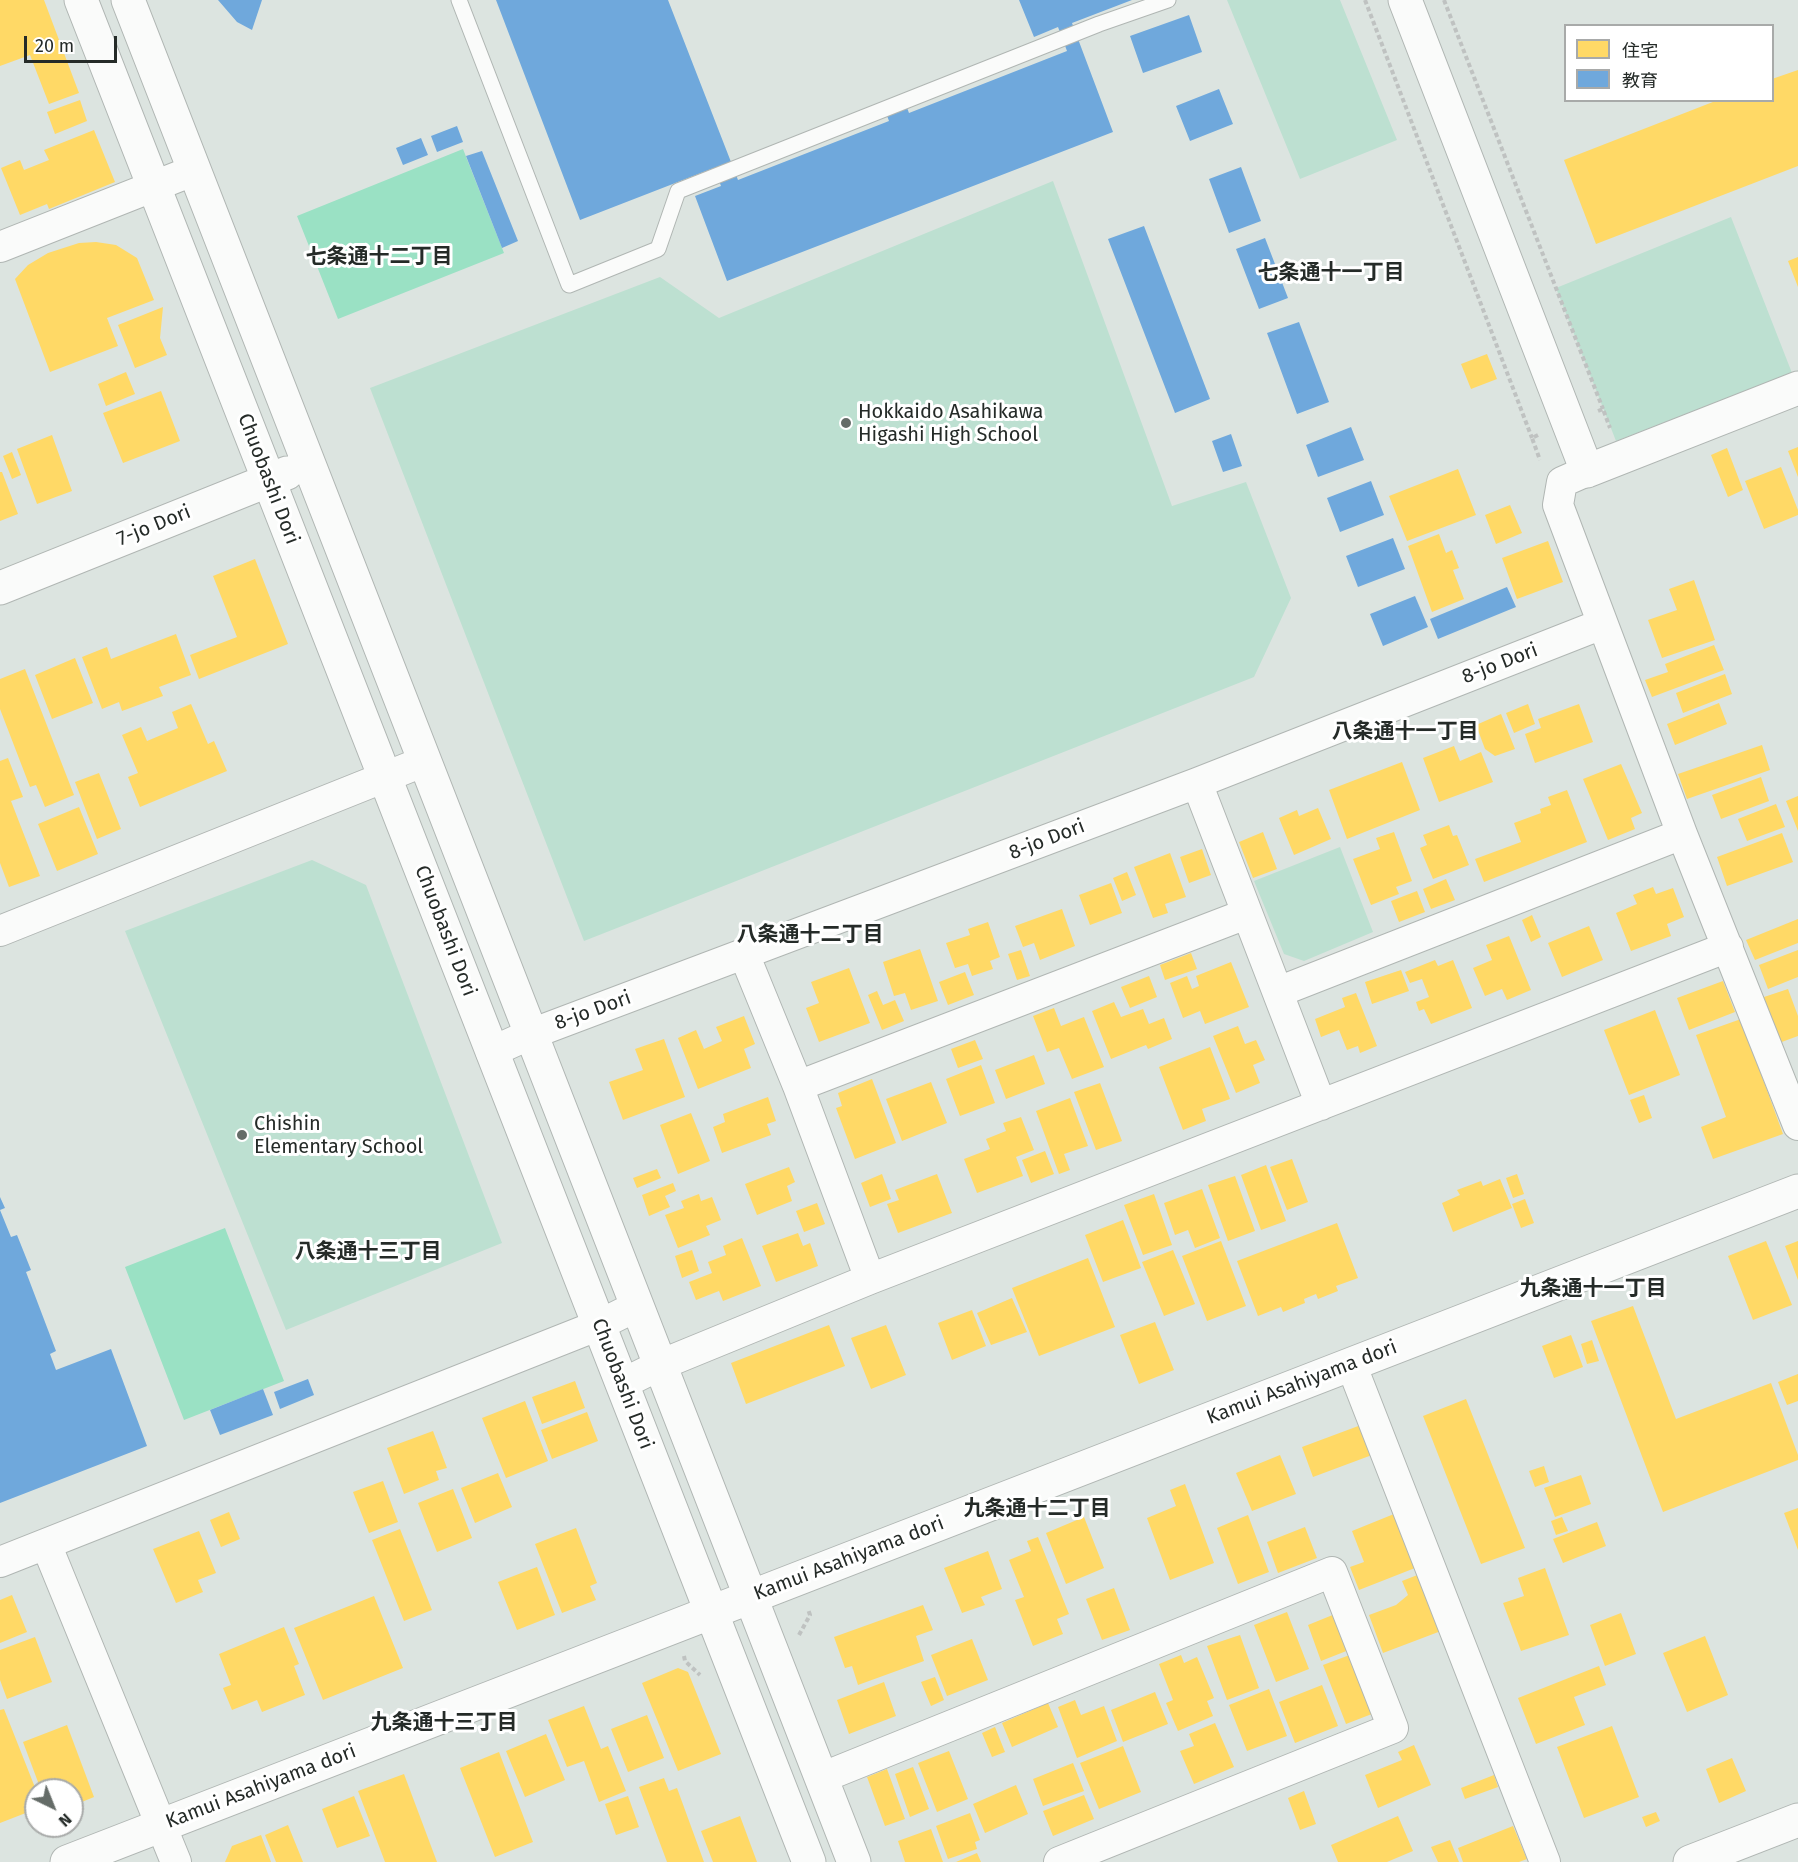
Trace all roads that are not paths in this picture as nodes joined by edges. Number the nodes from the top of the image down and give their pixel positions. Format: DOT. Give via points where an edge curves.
graph roads {
  1 [pos="81,0"];
  2 [pos="128,0"];
  3 [pos="459,0"];
  4 [pos="1168,0"];
  5 [pos="1406,0"];
  6 [pos="195,170"];
  7 [pos="154,186"];
  8 [pos="0,247"];
  9 [pos="1798,388"];
  10 [pos="309,464"];
  11 [pos="1587,471"];
  12 [pos="268,480"];
  13 [pos="0,588"];
  14 [pos="1602,624"];
  15 [pos="425,761"];
  16 [pos="385,776"];
  17 [pos="1197,783"];
  18 [pos="1682,834"];
  19 [pos="1246,914"];
  20 [pos="0,931"];
  21 [pos="1728,947"];
  22 [pos="744,954"];
  23 [pos="1278,992"];
  24 [pos="531,1034"];
  25 [pos="491,1052"];
  26 [pos="1787,1064"];
  27 [pos="798,1086"];
  28 [pos="1321,1105"];
  29 [pos="1798,1125"];
  30 [pos="1798,1191"];
  31 [pos="870,1279"];
  32 [pos="638,1306"];
  33 [pos="599,1325"];
  34 [pos="1351,1364"];
  35 [pos="660,1365"];
  36 [pos="622,1384"];
  37 [pos="46,1544"];
  38 [pos="0,1562"];
  39 [pos="751,1597"];
  40 [pos="711,1612"];
  41 [pos="821,1778"];
  42 [pos="1798,1820"];
  43 [pos="162,1826"];
  44 [pos="67,1862"];
  45 [pos="176,1862"];
  46 [pos="809,1862"];
  47 [pos="854,1862"];
  48 [pos="1059,1862"];
  49 [pos="1545,1862"];
  50 [pos="1690,1862"];
  1 -- 7 [label="street, Chuobashi Dori"];
  2 -- 6 [label="street"];
  3 -- 4 [label="lane" via="569,285 658,249 678,191"];
  5 -- 11 [label="street"];
  6 -- 7 [label="street"];
  6 -- 10 [label="street"];
  7 -- 8 [label="street"];
  7 -- 12 [label="street, Chuobashi Dori"];
  9 -- 11 [label="street"];
  10 -- 12 [label="street, 7-jo Dori"];
  10 -- 15 [label="street"];
  11 -- 14 [label="street" via="1562,482 1558,505"];
  12 -- 13 [label="street, 7-jo Dori"];
  12 -- 16 [label="street, Chuobashi Dori"];
  14 -- 17 [label="street, 8-jo Dori"];
  14 -- 18 [label="street"];
  15 -- 16 [label="street"];
  15 -- 24 [label="street"];
  16 -- 20 [label="street"];
  16 -- 25 [label="street, Chuobashi Dori"];
  17 -- 19 [label="street"];
  17 -- 22 [label="street, 8-jo Dori"];
  18 -- 21 [label="street"];
  18 -- 23 [label="street"];
  19 -- 23 [label="street"];
  19 -- 27 [label="street"];
  21 -- 26 [label="street"];
  21 -- 28 [label="street"];
  22 -- 24 [label="street, 8-jo Dori"];
  22 -- 27 [label="street"];
  23 -- 28 [label="street"];
  24 -- 25 [label="street, 8-jo Dori"];
  24 -- 32 [label="street"];
  25 -- 33 [label="street, Chuobashi Dori"];
  26 -- 29 [label="street"];
  27 -- 31 [label="street"];
  28 -- 31 [label="street"];
  30 -- 34 [label="street, Kamui Asahiyama dori"];
  31 -- 35 [label="street"];
  32 -- 33 [label="street"];
  32 -- 35 [label="street"];
  33 -- 36 [label="street, Chuobashi Dori"];
  33 -- 37 [label="street"];
  34 -- 39 [label="street, Kamui Asahiyama dori"];
  34 -- 49 [label="street"];
  35 -- 36 [label="street"];
  35 -- 39 [label="street"];
  36 -- 40 [label="street, Chuobashi Dori"];
  37 -- 38 [label="street"];
  37 -- 43 [label="street"];
  39 -- 40 [label="street, Kamui Asahiyama dori"];
  39 -- 41 [label="street"];
  40 -- 43 [label="street, Kamui Asahiyama dori"];
  40 -- 46 [label="street, Chuobashi Dori"];
  41 -- 47 [label="street"];
  41 -- 48 [label="street" via="1332,1572 1393,1728"];
  42 -- 50 [label="street"];
  43 -- 44 [label="street, Kamui Asahiyama dori"];
  43 -- 45 [label="street"];
}
